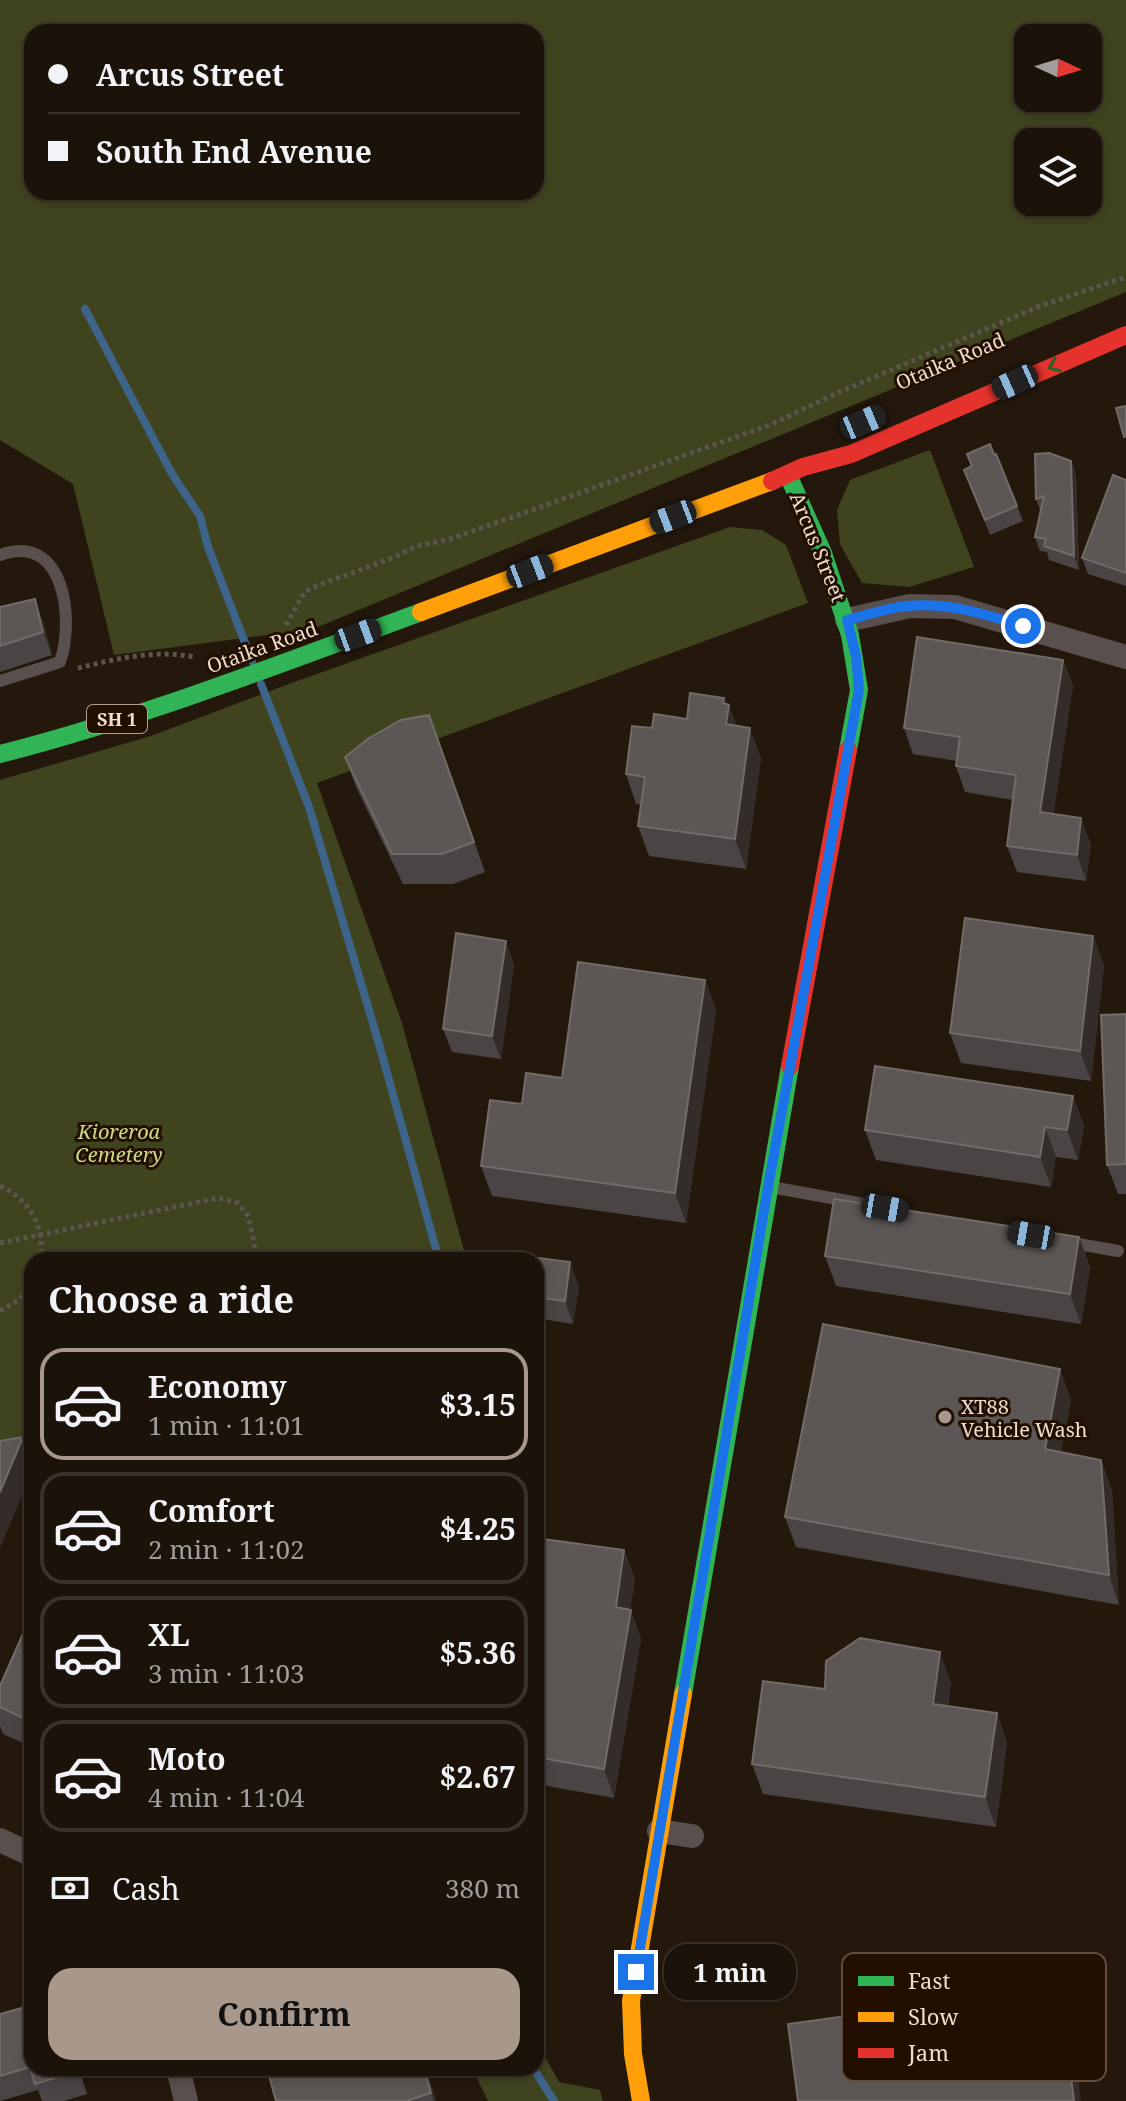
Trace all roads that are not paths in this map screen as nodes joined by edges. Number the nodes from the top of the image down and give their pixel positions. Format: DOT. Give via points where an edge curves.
graph roads {
  1 [pos="1126,335"];
  2 [pos="824,445"];
  3 [pos="796,471"];
  4 [pos="0,555"];
  5 [pos="847,620"];
  6 [pos="1126,657"];
  7 [pos="0,681"];
  8 [pos="0,754"];
  9 [pos="768,1187"];
  10 [pos="875,1206"];
  11 [pos="1057,1240"];
  12 [pos="1118,1251"];
  13 [pos="659,1831"];
  14 [pos="692,1836"];
  15 [pos="0,1840"];
  16 [pos="24,1851"];
  17 [pos="180,2076"];
  18 [pos="186,2101"];
  19 [pos="641,2101"];
  1 -- 3 [label="main road, Otaika Road / SH 1, one-way" via="851,454"];
  2 -- 3 [label="main road, Otaika Road / SH 1"];
  3 -- 5 [label="main road, Arcus Street"];
  3 -- 8 [label="main road, Otaika Road / SH 1" via="233,682"];
  4 -- 7 [label="lane" via="29,550 53,567 66,604 66,645 60,662"];
  5 -- 6 [label="street, Arcus Street" via="910,606 955,607"];
  5 -- 9 [label="main road" via="859,690"];
  9 -- 10 [label="lane"];
  9 -- 13 [label="main road"];
  11 -- 12 [label="lane"];
  13 -- 14 [label="street"];
  13 -- 19 [label="main road" via="631,2001"];
  15 -- 16 [label="street"];
  17 -- 18 [label="street"];
}
